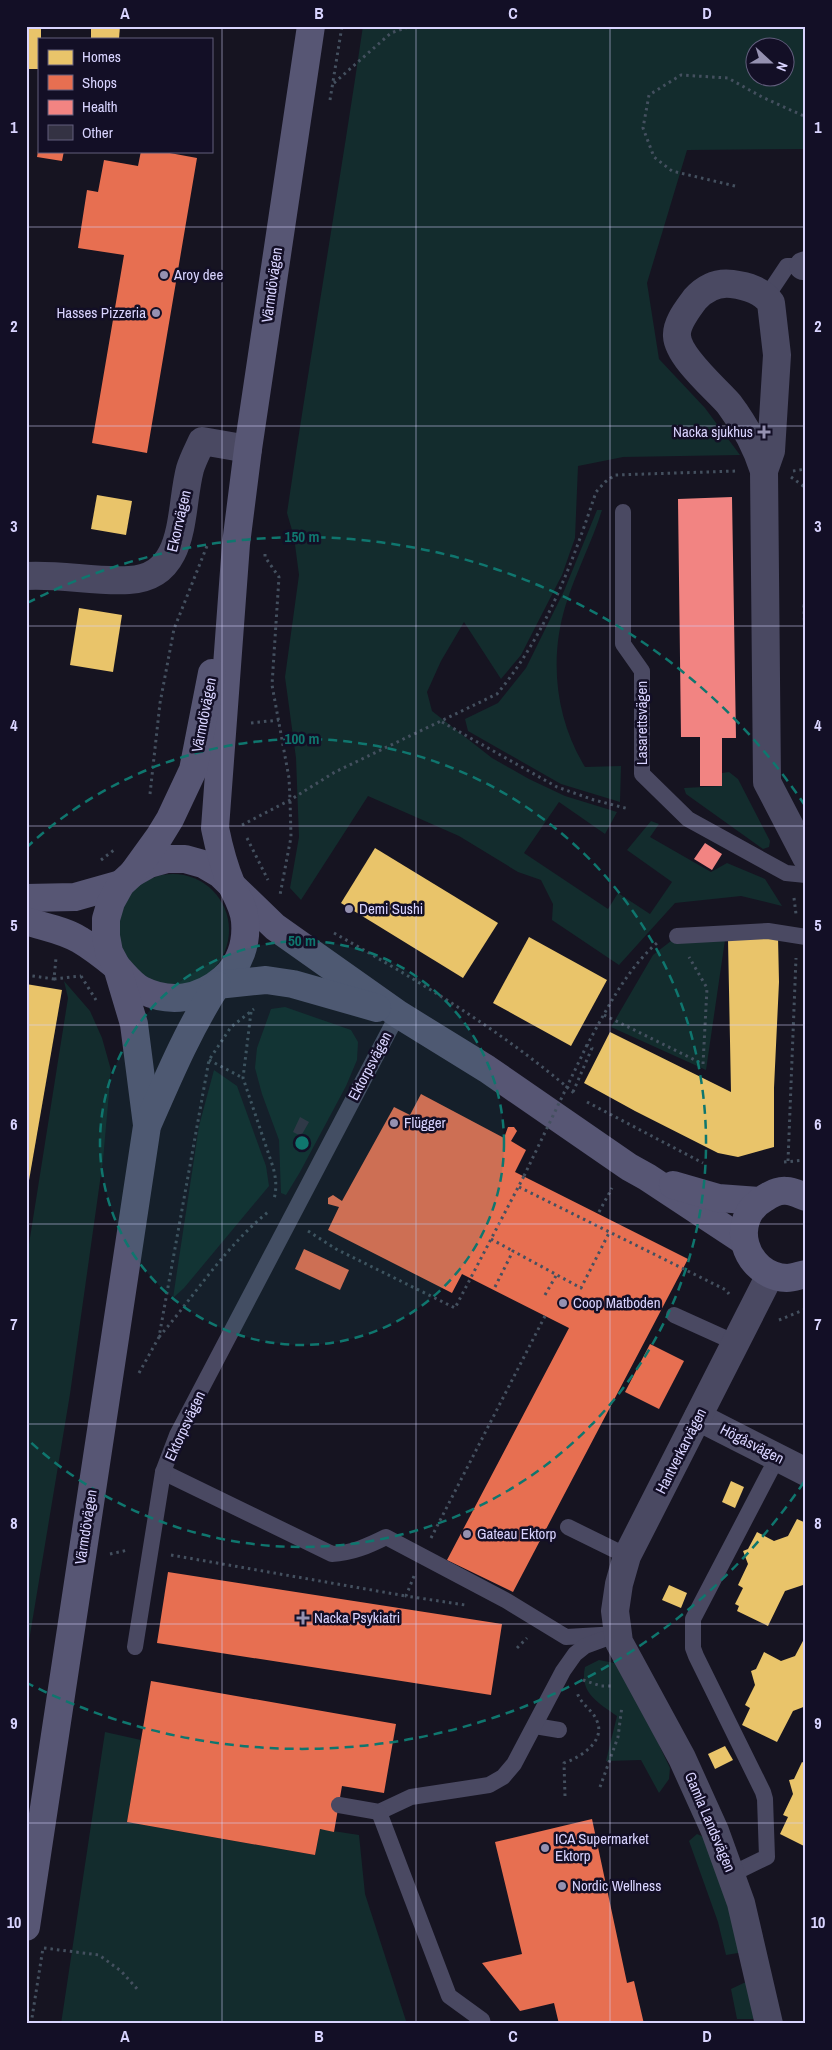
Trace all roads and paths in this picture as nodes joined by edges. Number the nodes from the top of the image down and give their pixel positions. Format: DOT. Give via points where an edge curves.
graph roads {
  1 [pos="311,26"];
  2 [pos="342,26"];
  3 [pos="411,26"];
  4 [pos="334,83"];
  5 [pos="330,102"];
  6 [pos="806,117"];
  7 [pos="735,186"];
  8 [pos="804,266"];
  9 [pos="767,296"];
  10 [pos="248,448"];
  11 [pos="764,472"];
  12 [pos="806,488"];
  13 [pos="622,512"];
  14 [pos="236,544"];
  15 [pos="264,549"];
  16 [pos="26,576"];
  17 [pos="806,585"];
  18 [pos="805,607"];
  19 [pos="806,686"];
  20 [pos="279,720"];
  21 [pos="442,722"];
  22 [pos="242,723"];
  23 [pos="290,800"];
  24 [pos="629,809"];
  25 [pos="240,815"];
  26 [pos="241,825"];
  27 [pos="804,847"];
  28 [pos="806,875"];
  29 [pos="127,878"];
  30 [pos="272,886"];
  31 [pos="233,887"];
  32 [pos="276,892"];
  33 [pos="26,898"];
  34 [pos="26,922"];
  35 [pos="330,930"];
  36 [pos="677,936"];
  37 [pos="801,937"];
  38 [pos="57,953"];
  39 [pos="116,967"];
  40 [pos="26,975"];
  41 [pos="82,976"];
  42 [pos="54,979"];
  43 [pos="266,980"];
  44 [pos="217,985"];
  45 [pos="398,1014"];
  46 [pos="604,1015"];
  47 [pos="587,1045"];
  48 [pos="209,1060"];
  49 [pos="243,1078"];
  50 [pos="573,1092"];
  51 [pos="147,1126"];
  52 [pos="806,1160"];
  53 [pos="788,1161"];
  54 [pos="779,1164"];
  55 [pos="708,1166"];
  56 [pos="648,1177"];
  57 [pos="519,1187"];
  58 [pos="613,1187"];
  59 [pos="806,1196"];
  60 [pos="759,1201"];
  61 [pos="271,1210"];
  62 [pos="599,1212"];
  63 [pos="610,1231"];
  64 [pos="491,1239"];
  65 [pos="744,1241"];
  66 [pos="513,1251"];
  67 [pos="557,1274"];
  68 [pos="806,1274"];
  69 [pos="770,1275"];
  70 [pos="470,1279"];
  71 [pos="495,1288"];
  72 [pos="545,1295"];
  73 [pos="733,1301"];
  74 [pos="806,1309"];
  75 [pos="674,1315"];
  76 [pos="545,1316"];
  77 [pos="778,1321"];
  78 [pos="159,1337"];
  79 [pos="736,1343"];
  80 [pos="138,1374"];
  81 [pos="698,1417"];
  82 [pos="777,1458"];
  83 [pos="163,1472"];
  84 [pos="806,1472"];
  85 [pos="568,1527"];
  86 [pos="151,1551"];
  87 [pos="106,1554"];
  88 [pos="422,1556"];
  89 [pos="627,1556"];
  90 [pos="406,1596"];
  91 [pos="470,1605"];
  92 [pos="618,1634"];
  93 [pos="134,1646"];
  94 [pos="564,1671"];
  95 [pos="632,1679"];
  96 [pos="535,1726"];
  97 [pos="560,1730"];
  98 [pos="600,1787"];
  99 [pos="339,1806"];
  100 [pos="379,1812"];
  101 [pos="732,1874"];
  102 [pos="35,1932"];
  103 [pos="43,1948"];
  104 [pos="139,1991"];
  105 [pos="31,2024"];
  106 [pos="483,2024"];
  107 [pos="769,2024"];
  1 -- 10 [label="main road, Värmdövägen"];
  2 -- 4 [label="path"];
  3 -- 4 [label="path" via="391,33"];
  4 -- 5 [label="path"];
  6 -- 7 [label="path" via="728,78 681,75 649,95 643,128 654,157 672,171"];
  8 -- 9 [label="lane" via="787,266"];
  9 -- 11 [label="street" via="771,303 777,355 771,451"];
  9 -- 11 [label="street" via="736,284 710,287 698,295 686,310 677,336 684,356 730,406 752,441"];
  10 -- 14 [label="main road, Värmdövägen"];
  10 -- 16 [label="street, Ekorrvägen" via="202,441 190,468 179,535 170,560 156,574 130,580"];
  11 -- 12 [label="path"];
  11 -- 21 [label="path" via="614,475 596,492 555,601 526,657 497,694"];
  11 -- 27 [label="street" via="767,782"];
  13 -- 28 [label="lane, Lasarettsvägen" via="623,644 642,670 642,774 688,819 786,873"];
  14 -- 29 [label="main road, Värmdövägen" via="193,770 170,819"];
  14 -- 31 [label="main road, Värmdövägen" via="215,828"];
  15 -- 20 [label="path" via="265,557 279,577 272,685"];
  17 -- 18 [label="path"];
  18 -- 19 [label="path"];
  20 -- 22 [label="path"];
  20 -- 23 [label="path"];
  21 -- 23 [label="path" via="335,772"];
  21 -- 24 [label="path" via="557,787"];
  23 -- 26 [label="path"];
  23 -- 32 [label="path" via="291,837 280,897"];
  25 -- 26 [label="path"];
  26 -- 30 [label="path"];
  29 -- 31 [label="main road, Värmdövägen" via="149,864 185,859 203,864"];
  29 -- 33 [label="main road" via="75,897"];
  29 -- 39 [label="main road, Värmdövägen" via="111,902 106,919 109,952"];
  31 -- 44 [label="main road, Värmdövägen" via="241,902 246,937 231,973"];
  31 -- 45 [label="main road, Ektorpsvägen" via="275,927"];
  34 -- 39 [label="main road" via="80,940"];
  35 -- 50 [label="path" via="404,972 525,1052"];
  36 -- 37 [label="lane" via="768,931"];
  36 -- 46 [label="path" via="658,942 645,953"];
  36 -- 46 [label="path" via="707,988 703,1064"];
  37 -- 53 [label="path"];
  38 -- 42 [label="path"];
  39 -- 44 [label="main road, Värmdövägen" via="142,990 166,998 202,994"];
  39 -- 51 [label="main road, Värmdövägen" via="134,1024"];
  40 -- 42 [label="path"];
  41 -- 42 [label="path"];
  43 -- 44 [label="main road, Ektorpsvägen"];
  43 -- 45 [label="main road, Ektorpsvägen" via="293,984"];
  43 -- 48 [label="path" via="262,1003 231,1027"];
  44 -- 51 [label="main road, Värmdövägen" via="177,1055"];
  45 -- 56 [label="main road, Ektorpsvägen" via="487,1069"];
  45 -- 83 [label="lane, Ektorpsvägen" via="186,1418"];
  46 -- 47 [label="path"];
  47 -- 50 [label="path" via="592,1048"];
  47 -- 57 [label="path, bridge"];
  48 -- 49 [label="path"];
  48 -- 78 [label="path"];
  50 -- 55 [label="path"];
  51 -- 102 [label="main road, Värmdövägen"];
  52 -- 53 [label="path"];
  53 -- 54 [label="path"];
  56 -- 60 [label="main road, Ektorpsvägen" via="718,1198"];
  56 -- 65 [label="main road, Ektorpsvägen"];
  57 -- 63 [label="path"];
  57 -- 64 [label="path"];
  58 -- 62 [label="path"];
  59 -- 60 [label="main road" via="787,1191"];
  60 -- 65 [label="main road" via="744,1226"];
  61 -- 78 [label="path" via="234,1244"];
  63 -- 67 [label="path" via="581,1288"];
  63 -- 73 [label="path" via="726,1290"];
  64 -- 66 [label="path"];
  64 -- 70 [label="path"];
  65 -- 69 [label="main road" via="758,1267"];
  66 -- 67 [label="path"];
  66 -- 71 [label="path"];
  67 -- 72 [label="path"];
  68 -- 69 [label="main road" via="788,1278"];
  69 -- 79 [label="street, Hantverkarvägen"];
  74 -- 77 [label="path"];
  75 -- 79 [label="lane"];
  76 -- 88 [label="path"];
  78 -- 80 [label="path"];
  79 -- 81 [label="street, Hantverkarvägen"];
  81 -- 82 [label="street, Högåsvägen"];
  81 -- 89 [label="street, Hantverkarvägen"];
  82 -- 84 [label="street, Högåsvägen"];
  82 -- 101 [label="lane" via="693,1618 696,1656 765,1799 767,1857"];
  83 -- 86 [label="lane"];
  83 -- 88 [label="lane, Ektorpsvägen" via="332,1554 347,1553 386,1537"];
  85 -- 89 [label="lane"];
  86 -- 87 [label="path" via="127,1550"];
  86 -- 90 [label="path"];
  86 -- 93 [label="lane"];
  88 -- 90 [label="path"];
  88 -- 92 [label="lane, Ektorpsvägen" via="566,1637"];
  89 -- 92 [label="street, Hantverkarvägen" via="619,1584"];
  90 -- 91 [label="path"];
  92 -- 94 [label="lane" via="585,1646 575,1654"];
  92 -- 95 [label="street, Gamla Landsvägen"];
  94 -- 95 [label="path" via="601,1686"];
  94 -- 96 [label="lane"];
  95 -- 98 [label="path" via="618,1737"];
  95 -- 101 [label="street, Gamla Landsvägen" via="682,1758"];
  96 -- 97 [label="lane"];
  96 -- 100 [label="lane" via="503,1777 489,1784 411,1797"];
  99 -- 100 [label="lane"];
  100 -- 106 [label="lane" via="449,1996"];
  101 -- 107 [label="street, Gamla Landsvägen"];
  102 -- 103 [label="path"];
  103 -- 104 [label="path" via="99,1955 121,1971"];
  103 -- 105 [label="path"];
}
